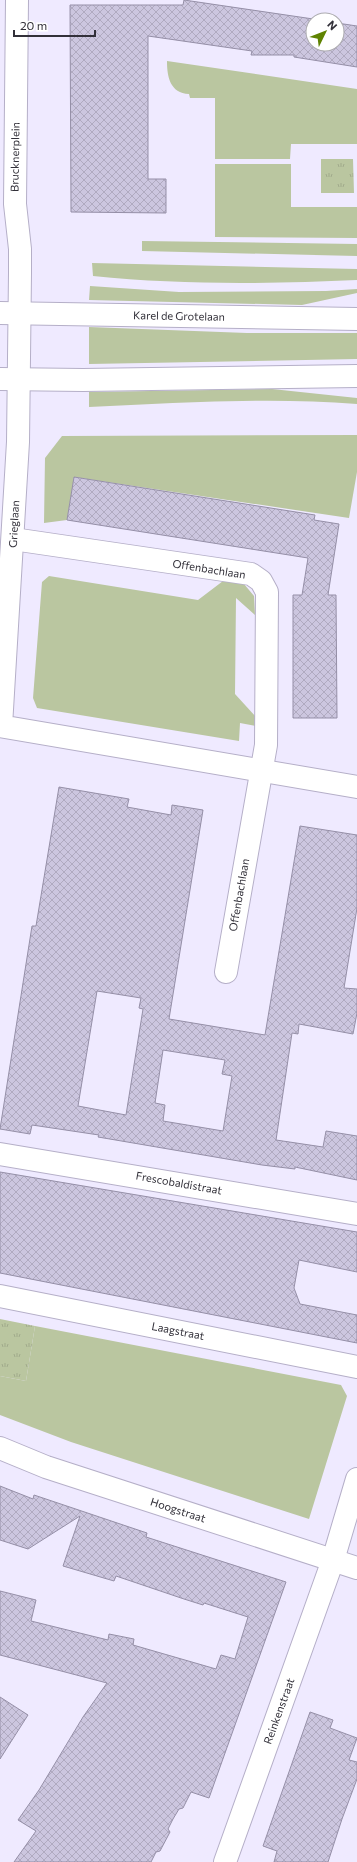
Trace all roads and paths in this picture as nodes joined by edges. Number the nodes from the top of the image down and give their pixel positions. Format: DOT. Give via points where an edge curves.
graph roads {
  1 [pos="17,0"];
  2 [pos="10,313"];
  3 [pos="357,319"];
  4 [pos="357,376"];
  5 [pos="9,380"];
  6 [pos="13,539"];
  7 [pos="0,729"];
  8 [pos="262,772"];
  9 [pos="357,787"];
  10 [pos="226,972"];
  11 [pos="0,1154"];
  12 [pos="357,1214"];
  13 [pos="0,1296"];
  14 [pos="357,1367"];
  15 [pos="0,1448"];
  16 [pos="357,1479"];
  17 [pos="333,1560"];
  18 [pos="357,1568"];
  19 [pos="225,1862"];
  1 -- 2 [label="street, Brucknerplein" via="15,204 20,249"];
  2 -- 3 [label="street, Karel de Grotelaan"];
  2 -- 5 [label="street, Grieglaan"];
  4 -- 5 [label="street"];
  5 -- 6 [label="street, Grieglaan"];
  6 -- 7 [label="street, Grieglaan"];
  6 -- 8 [label="street, Offenbachlaan" via="251,574 261,581 267,592 266,745"];
  7 -- 8 [label="street"];
  8 -- 9 [label="street"];
  8 -- 10 [label="street, Offenbachlaan"];
  11 -- 12 [label="street, Frescobaldistraat"];
  13 -- 14 [label="street, Laagstraat"];
  15 -- 17 [label="street, Hoogstraat" via="46,1467"];
  16 -- 17 [label="street, Reinkenstraat"];
  17 -- 18 [label="street, Hoogstraat"];
  17 -- 19 [label="street, Reinkenstraat"];
}
